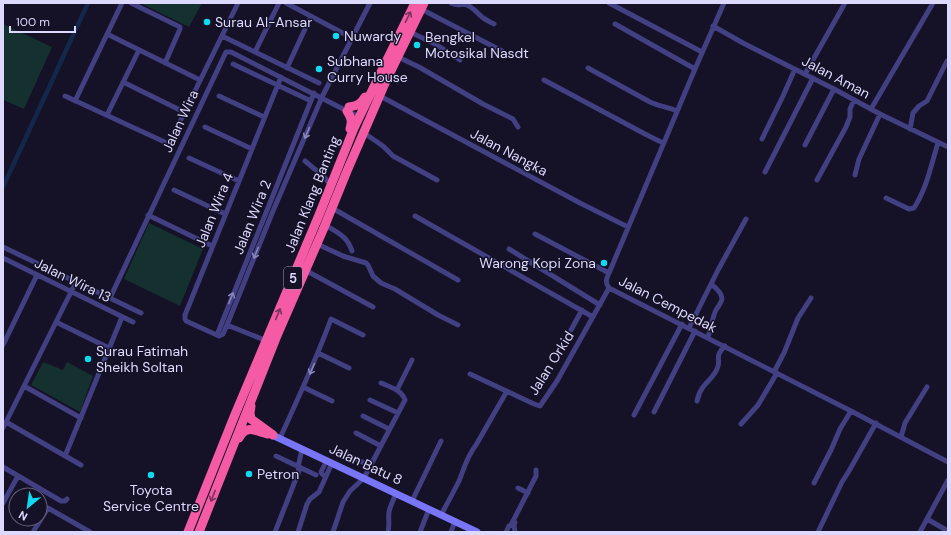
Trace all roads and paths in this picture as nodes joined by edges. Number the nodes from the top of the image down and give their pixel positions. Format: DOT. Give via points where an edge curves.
graph roads {
  1 [pos="122,3"];
  2 [pos="131,3"];
  3 [pos="238,3"];
  4 [pos="279,3"];
  5 [pos="286,3"];
  6 [pos="368,3"];
  7 [pos="451,3"];
  8 [pos="609,3"];
  9 [pos="724,3"];
  10 [pos="845,3"];
  11 [pos="934,3"];
  12 [pos="420,5"];
  13 [pos="311,16"];
  14 [pos="494,24"];
  15 [pos="615,24"];
  16 [pos="713,26"];
  17 [pos="410,32"];
  18 [pos="107,34"];
  19 [pos="222,36"];
  20 [pos="352,38"];
  21 [pos="236,43"];
  22 [pos="139,50"];
  23 [pos="502,51"];
  24 [pos="231,52"];
  25 [pos="255,52"];
  26 [pos="702,52"];
  27 [pos="398,57"];
  28 [pos="460,60"];
  29 [pos="947,61"];
  30 [pos="165,63"];
  31 [pos="233,64"];
  32 [pos="384,66"];
  33 [pos="287,68"];
  34 [pos="588,68"];
  35 [pos="694,69"];
  36 [pos="793,72"];
  37 [pos="805,74"];
  38 [pos="281,77"];
  39 [pos="200,80"];
  40 [pos="544,80"];
  41 [pos="386,81"];
  42 [pos="811,81"];
  43 [pos="123,82"];
  44 [pos="319,83"];
  45 [pos="277,85"];
  46 [pos="833,90"];
  47 [pos="314,93"];
  48 [pos="65,96"];
  49 [pos="219,96"];
  50 [pos="380,96"];
  51 [pos="322,97"];
  52 [pos="854,100"];
  53 [pos="75,101"];
  54 [pos="311,101"];
  55 [pos="348,109"];
  56 [pos="871,109"];
  57 [pos="677,111"];
  58 [pos="184,112"];
  59 [pos="880,114"];
  60 [pos="107,115"];
  61 [pos="360,115"];
  62 [pos="264,117"];
  63 [pos="205,127"];
  64 [pos="518,127"];
  65 [pos="910,129"];
  66 [pos="364,133"];
  67 [pos="762,139"];
  68 [pos="663,143"];
  69 [pos="938,143"];
  70 [pos="805,145"];
  71 [pos="948,147"];
  72 [pos="252,149"];
  73 [pos="189,158"];
  74 [pos="305,161"];
  75 [pos="347,171"];
  76 [pos="765,172"];
  77 [pos="335,174"];
  78 [pos="855,175"];
  79 [pos="438,180"];
  80 [pos="817,180"];
  81 [pos="238,181"];
  82 [pos="331,185"];
  83 [pos="174,190"];
  84 [pos="886,198"];
  85 [pos="332,208"];
  86 [pos="225,214"];
  87 [pos="148,215"];
  88 [pos="415,216"];
  89 [pos="746,219"];
  90 [pos="325,225"];
  91 [pos="628,227"];
  92 [pos="535,234"];
  93 [pos="317,244"];
  94 [pos="212,246"];
  95 [pos="3,247"];
  96 [pos="509,249"];
  97 [pos="352,251"];
  98 [pos="3,259"];
  99 [pos="305,270"];
  100 [pos="609,273"];
  101 [pos="37,275"];
  102 [pos="458,280"];
  103 [pos="76,282"];
  104 [pos="711,284"];
  105 [pos="609,288"];
  106 [pos="71,292"];
  107 [pos="110,298"];
  108 [pos="811,298"];
  109 [pos="600,305"];
  110 [pos="373,307"];
  111 [pos="582,310"];
  112 [pos="141,312"];
  113 [pos="122,317"];
  114 [pos="593,317"];
  115 [pos="56,322"];
  116 [pos="133,322"];
  117 [pos="682,324"];
  118 [pos="227,325"];
  119 [pos="458,325"];
  120 [pos="689,328"];
  121 [pos="571,330"];
  122 [pos="695,331"];
  123 [pos="363,334"];
  124 [pos="217,335"];
  125 [pos="708,337"];
  126 [pos="267,341"];
  127 [pos="3,345"];
  128 [pos="724,346"];
  129 [pos="109,348"];
  130 [pos="318,353"];
  131 [pos="412,360"];
  132 [pos="261,363"];
  133 [pos="349,368"];
  134 [pos="776,372"];
  135 [pos="470,374"];
  136 [pos="381,383"];
  137 [pos="24,386"];
  138 [pos="304,387"];
  139 [pos="927,387"];
  140 [pos="397,390"];
  141 [pos="507,391"];
  142 [pos="370,400"];
  143 [pos="332,401"];
  144 [pos="697,401"];
  145 [pos="851,411"];
  146 [pos="654,412"];
  147 [pos="398,413"];
  148 [pos="634,415"];
  149 [pos="363,416"];
  150 [pos="81,418"];
  151 [pos="243,420"];
  152 [pos="6,422"];
  153 [pos="741,424"];
  154 [pos="876,424"];
  155 [pos="3,428"];
  156 [pos="390,429"];
  157 [pos="356,433"];
  158 [pos="276,437"];
  159 [pos="902,437"];
  160 [pos="225,440"];
  161 [pos="441,441"];
  162 [pos="381,446"];
  163 [pos="302,449"];
  164 [pos="346,454"];
  165 [pos="65,456"];
  166 [pos="276,456"];
  167 [pos="329,461"];
  168 [pos="948,462"];
  169 [pos="80,465"];
  170 [pos="370,466"];
  171 [pos="3,467"];
  172 [pos="298,467"];
  173 [pos="536,470"];
  174 [pos="222,473"];
  175 [pos="316,475"];
  176 [pos="18,476"];
  177 [pos="364,478"];
  178 [pos="948,480"];
  179 [pos="814,483"];
  180 [pos="518,488"];
  181 [pos="528,493"];
  182 [pos="396,494"];
  183 [pos="67,499"];
  184 [pos="412,501"];
  185 [pos="3,503"];
  186 [pos="429,509"];
  187 [pos="522,509"];
  188 [pos="441,515"];
  189 [pos="927,519"];
  190 [pos="455,521"];
  191 [pos="512,525"];
  192 [pos="922,531"];
  193 [pos="948,531"];
  194 [pos="33,532"];
  195 [pos="90,532"];
  196 [pos="188,532"];
  197 [pos="199,532"];
  198 [pos="275,532"];
  199 [pos="298,532"];
  200 [pos="334,532"];
  201 [pos="388,532"];
  202 [pos="420,532"];
  203 [pos="451,532"];
  204 [pos="477,532"];
  205 [pos="506,532"];
  206 [pos="515,532"];
  207 [pos="818,532"];
  1 -- 18 [label="street"];
  2 -- 30 [label="street" via="180,27"];
  3 -- 19 [label="street"];
  4 -- 25 [label="street"];
  5 -- 13 [label="street"];
  6 -- 20 [label="street"];
  7 -- 14 [label="street" via="468,6"];
  8 -- 26 [label="street"];
  9 -- 16 [label="street, Jalan Cempedak"];
  10 -- 37 [label="street"];
  11 -- 56 [label="street"];
  12 -- 17 [label="highway, Jalan Klang Banting / 5"];
  12 -- 23 [label="street"];
  32 -- 12 [label="highway, Jalan Klang Banting / 5, one-way"];
  13 -- 20 [label="street"];
  13 -- 33 [label="street"];
  15 -- 35 [label="street"];
  16 -- 26 [label="street, Jalan Cempedak"];
  16 -- 36 [label="street, Jalan Aman"];
  17 -- 27 [label="highway, Jalan Klang Banting / 5"];
  17 -- 28 [label="street"];
  18 -- 22 [label="street"];
  18 -- 53 [label="street"];
  19 -- 21 [label="street"];
  19 -- 39 [label="street"];
  20 -- 51 [label="street"];
  21 -- 24 [label="street"];
  21 -- 25 [label="street"];
  22 -- 30 [label="street"];
  22 -- 43 [label="street"];
  24 -- 38 [label="street"];
  24 -- 87 [label="street, Jalan Wira" via="226,52"];
  25 -- 33 [label="street"];
  26 -- 35 [label="street, Jalan Cempedak"];
  27 -- 41 [label="highway, Jalan Klang Banting / 5"];
  27 -- 64 [label="street" via="513,119"];
  29 -- 65 [label="street" via="927,100 913,113"];
  30 -- 39 [label="street"];
  31 -- 45 [label="street"];
  32 -- 55 [label="highway" via="362,103"];
  32 -- 61 [label="highway, Jalan Klang Banting / 5"];
  33 -- 44 [label="street"];
  34 -- 57 [label="street" via="650,102"];
  35 -- 57 [label="street, Jalan Cempedak"];
  36 -- 37 [label="street, Jalan Aman"];
  36 -- 67 [label="street"];
  37 -- 42 [label="street, Jalan Aman"];
  38 -- 45 [label="street, Jalan Wira 4"];
  38 -- 47 [label="street"];
  39 -- 58 [label="street"];
  40 -- 68 [label="street"];
  41 -- 50 [label="highway, Jalan Klang Banting / 5"];
  41 -- 61 [label="highway" via="368,113"];
  42 -- 46 [label="street, Jalan Aman"];
  42 -- 76 [label="street"];
  43 -- 58 [label="street"];
  43 -- 60 [label="street"];
  45 -- 54 [label="street"];
  45 -- 62 [label="street, Jalan Wira 4"];
  46 -- 52 [label="street, Jalan Aman"];
  46 -- 70 [label="street"];
  47 -- 51 [label="street"];
  47 -- 54 [label="street, Jalan Wira 2"];
  48 -- 53 [label="street"];
  49 -- 62 [label="street"];
  50 -- 66 [label="highway, Jalan Klang Banting / 5"];
  50 -- 91 [label="street, Jalan Nangka"];
  51 -- 55 [label="street"];
  51 -- 118 [label="street, one-way"];
  52 -- 56 [label="street, Jalan Aman"];
  52 -- 80 [label="street" via="846,127"];
  53 -- 60 [label="street"];
  124 -- 54 [label="street, Jalan Wira 2, one-way"];
  55 -- 61 [label="street"];
  55 -- 77 [label="highway" via="352,124"];
  56 -- 59 [label="street, Jalan Aman"];
  57 -- 68 [label="street, Jalan Cempedak"];
  58 -- 60 [label="street" via="169,144"];
  59 -- 65 [label="street, Jalan Aman"];
  59 -- 78 [label="street" via="859,159"];
  61 -- 75 [label="highway" via="363,123"];
  61 -- 77 [label="highway, Jalan Klang Banting / 5"];
  62 -- 72 [label="street, Jalan Wira 4"];
  63 -- 72 [label="street"];
  65 -- 69 [label="street, Jalan Aman"];
  66 -- 75 [label="highway, Jalan Klang Banting / 5"];
  66 -- 79 [label="street" via="393,156"];
  68 -- 91 [label="street, Jalan Cempedak"];
  69 -- 71 [label="street, Jalan Aman"];
  69 -- 84 [label="street" via="925,187 914,208 909,210"];
  72 -- 81 [label="street, Jalan Wira 4"];
  73 -- 81 [label="street"];
  74 -- 82 [label="street"];
  75 -- 85 [label="highway, Jalan Klang Banting / 5"];
  77 -- 82 [label="highway, Jalan Klang Banting / 5"];
  81 -- 86 [label="street, Jalan Wira 4"];
  126 -- 82 [label="highway, Jalan Klang Banting / 5, one-way"];
  83 -- 86 [label="street"];
  85 -- 90 [label="highway, Jalan Klang Banting / 5"];
  85 -- 102 [label="street"];
  86 -- 94 [label="street, Jalan Wira 4"];
  87 -- 94 [label="street"];
  87 -- 107 [label="street, Jalan Wira"];
  88 -- 111 [label="street"];
  89 -- 104 [label="street"];
  90 -- 93 [label="highway, Jalan Klang Banting / 5"];
  90 -- 97 [label="street" via="345,238"];
  91 -- 100 [label="street, Jalan Cempedak"];
  92 -- 100 [label="street"];
  93 -- 99 [label="highway, Jalan Klang Banting / 5"];
  93 -- 119 [label="street" via="366,263 373,276 381,283"];
  94 -- 124 [label="street, Jalan Wira 4" via="184,317 186,321"];
  95 -- 103 [label="street"];
  96 -- 109 [label="street"];
  98 -- 101 [label="street, Jalan Wira 13"];
  99 -- 110 [label="street"];
  99 -- 132 [label="highway, Jalan Klang Banting / 5" via="276,338"];
  100 -- 105 [label="street, Jalan Cempedak" via="606,282"];
  101 -- 106 [label="street, Jalan Wira 13"];
  101 -- 127 [label="street"];
  103 -- 106 [label="street"];
  103 -- 107 [label="street"];
  104 -- 120 [label="street"];
  104 -- 125 [label="street" via="722,298 714,314"];
  105 -- 109 [label="street, Jalan Orkid"];
  105 -- 117 [label="street, Jalan Cempedak"];
  106 -- 113 [label="street, Jalan Wira 13"];
  106 -- 115 [label="street"];
  107 -- 112 [label="street"];
  108 -- 134 [label="street" via="798,318"];
  109 -- 114 [label="street, Jalan Orkid"];
  111 -- 114 [label="street"];
  111 -- 121 [label="street"];
  113 -- 116 [label="street, Jalan Wira 13"];
  113 -- 129 [label="street"];
  114 -- 141 [label="street, Jalan Orkid" via="540,406"];
  115 -- 129 [label="street"];
  115 -- 137 [label="street"];
  117 -- 120 [label="street, Jalan Cempedak"];
  117 -- 148 [label="street"];
  118 -- 124 [label="street" via="223,334"];
  118 -- 126 [label="street"];
  120 -- 122 [label="street, Jalan Cempedak"];
  122 -- 125 [label="street, Jalan Cempedak"];
  122 -- 146 [label="street"];
  123 -- 130 [label="street" via="331,319"];
  125 -- 128 [label="street, Jalan Cempedak"];
  126 -- 132 [label="highway, Jalan Klang Banting / 5"];
  128 -- 134 [label="street, Jalan Cempedak"];
  128 -- 144 [label="street" via="719,352 718,368 700,392"];
  129 -- 150 [label="street"];
  130 -- 133 [label="street"];
  130 -- 138 [label="street, one-way"];
  131 -- 140 [label="street"];
  132 -- 151 [label="highway" via="241,409 240,415"];
  132 -- 158 [label="highway" via="250,413 251,419"];
  132 -- 160 [label="highway, Jalan Klang Banting / 5"];
  134 -- 145 [label="street, Jalan Cempedak"];
  134 -- 153 [label="street" via="758,405"];
  135 -- 141 [label="street, Jalan Orkid"];
  136 -- 140 [label="street"];
  137 -- 150 [label="street"];
  137 -- 152 [label="street"];
  138 -- 143 [label="street"];
  138 -- 158 [label="street" via="286,425"];
  139 -- 159 [label="street" via="906,423"];
  140 -- 147 [label="street" via="402,393 405,400"];
  141 -- 188 [label="street" via="471,451"];
  142 -- 147 [label="street"];
  145 -- 154 [label="street, Jalan Cempedak"];
  145 -- 179 [label="street"];
  147 -- 156 [label="street"];
  149 -- 156 [label="street"];
  150 -- 165 [label="street"];
  151 -- 158 [label="street, Jalan Batu 8"];
  151 -- 160 [label="highway" via="235,425 229,438"];
  151 -- 174 [label="highway"];
  152 -- 155 [label="street"];
  152 -- 165 [label="street"];
  154 -- 159 [label="street, Jalan Cempedak"];
  154 -- 207 [label="street" via="842,482"];
  156 -- 162 [label="street"];
  157 -- 162 [label="street"];
  158 -- 163 [label="street, Jalan Batu 8"];
  158 -- 174 [label="highway" via="250,430 243,431"];
  159 -- 168 [label="street, Jalan Cempedak"];
  160 -- 196 [label="highway, Jalan Klang Banting / 5"];
  161 -- 184 [label="street"];
  162 -- 170 [label="street"];
  163 -- 167 [label="street, Jalan Batu 8"];
  163 -- 172 [label="street"];
  164 -- 170 [label="street"];
  165 -- 169 [label="street"];
  166 -- 172 [label="street"];
  167 -- 177 [label="street, Jalan Batu 8"];
  167 -- 199 [label="street" via="322,472 325,476 319,492 307,504"];
  170 -- 177 [label="street"];
  171 -- 176 [label="street"];
  172 -- 175 [label="street"];
  172 -- 198 [label="street" via="299,471"];
  173 -- 181 [label="street"];
  174 -- 197 [label="highway, one-way"];
  176 -- 183 [label="street" via="61,501"];
  176 -- 185 [label="street"];
  177 -- 182 [label="street, Jalan Batu 8"];
  177 -- 200 [label="street" via="343,502"];
  178 -- 189 [label="street"];
  180 -- 181 [label="street"];
  181 -- 191 [label="street"];
  182 -- 184 [label="street, Jalan Batu 8"];
  182 -- 201 [label="street" via="390,509"];
  184 -- 186 [label="street, Jalan Batu 8"];
  186 -- 188 [label="street, Jalan Batu 8"];
  186 -- 202 [label="street"];
  187 -- 191 [label="street"];
  188 -- 190 [label="street, Jalan Batu 8"];
  189 -- 192 [label="street"];
  189 -- 193 [label="street"];
  190 -- 203 [label="street"];
  190 -- 204 [label="street, Jalan Batu 8"];
  191 -- 205 [label="street"];
  191 -- 206 [label="street"];
  194 -- 195 [label="street" via="48,508"];
}
